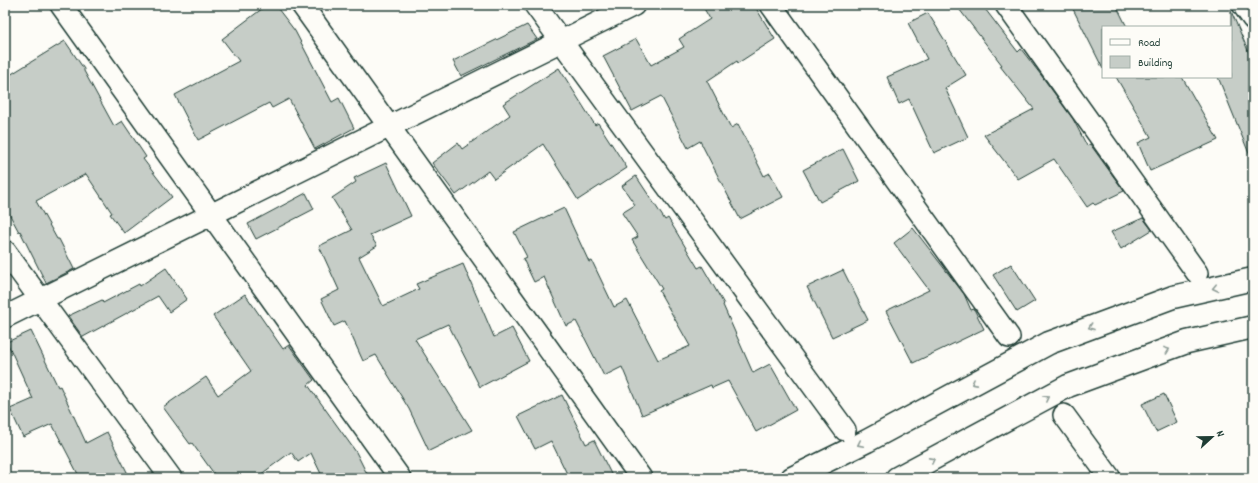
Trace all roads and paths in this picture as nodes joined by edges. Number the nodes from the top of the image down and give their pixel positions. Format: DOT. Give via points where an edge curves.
graph roads {
  1 [pos="61,5"];
  2 [pos="302,5"];
  3 [pos="535,5"];
  4 [pos="634,5"];
  5 [pos="772,5"];
  6 [pos="1006,5"];
  7 [pos="1243,5"];
  8 [pos="1253,19"];
  9 [pos="561,41"];
  10 [pos="389,127"];
  11 [pos="212,215"];
  12 [pos="5,251"];
  13 [pos="1197,273"];
  14 [pos="1253,279"];
  15 [pos="41,300"];
  16 [pos="5,317"];
  17 [pos="1253,327"];
  18 [pos="1009,337"];
  19 [pos="1064,414"];
  20 [pos="845,430"];
  21 [pos="171,478"];
  22 [pos="400,478"];
  23 [pos="641,478"];
  24 [pos="792,478"];
  25 [pos="897,478"];
  26 [pos="1110,478"];
  1 -- 11 [label="street"];
  2 -- 10 [label="street"];
  3 -- 9 [label="street"];
  4 -- 9 [label="street"];
  5 -- 18 [label="street"];
  6 -- 13 [label="street"];
  7 -- 8 [label="street"];
  9 -- 10 [label="street"];
  9 -- 20 [label="street"];
  10 -- 11 [label="street"];
  10 -- 23 [label="street"];
  11 -- 15 [label="street"];
  11 -- 22 [label="street"];
  12 -- 15 [label="street"];
  14 -- 24 [label="main road, one-way" via="1173,297 1049,343 867,441"];
  15 -- 16 [label="street"];
  15 -- 21 [label="street"];
  25 -- 17 [label="main road, one-way" via="1068,386 1187,342"];
  19 -- 26 [label="street"];
}
